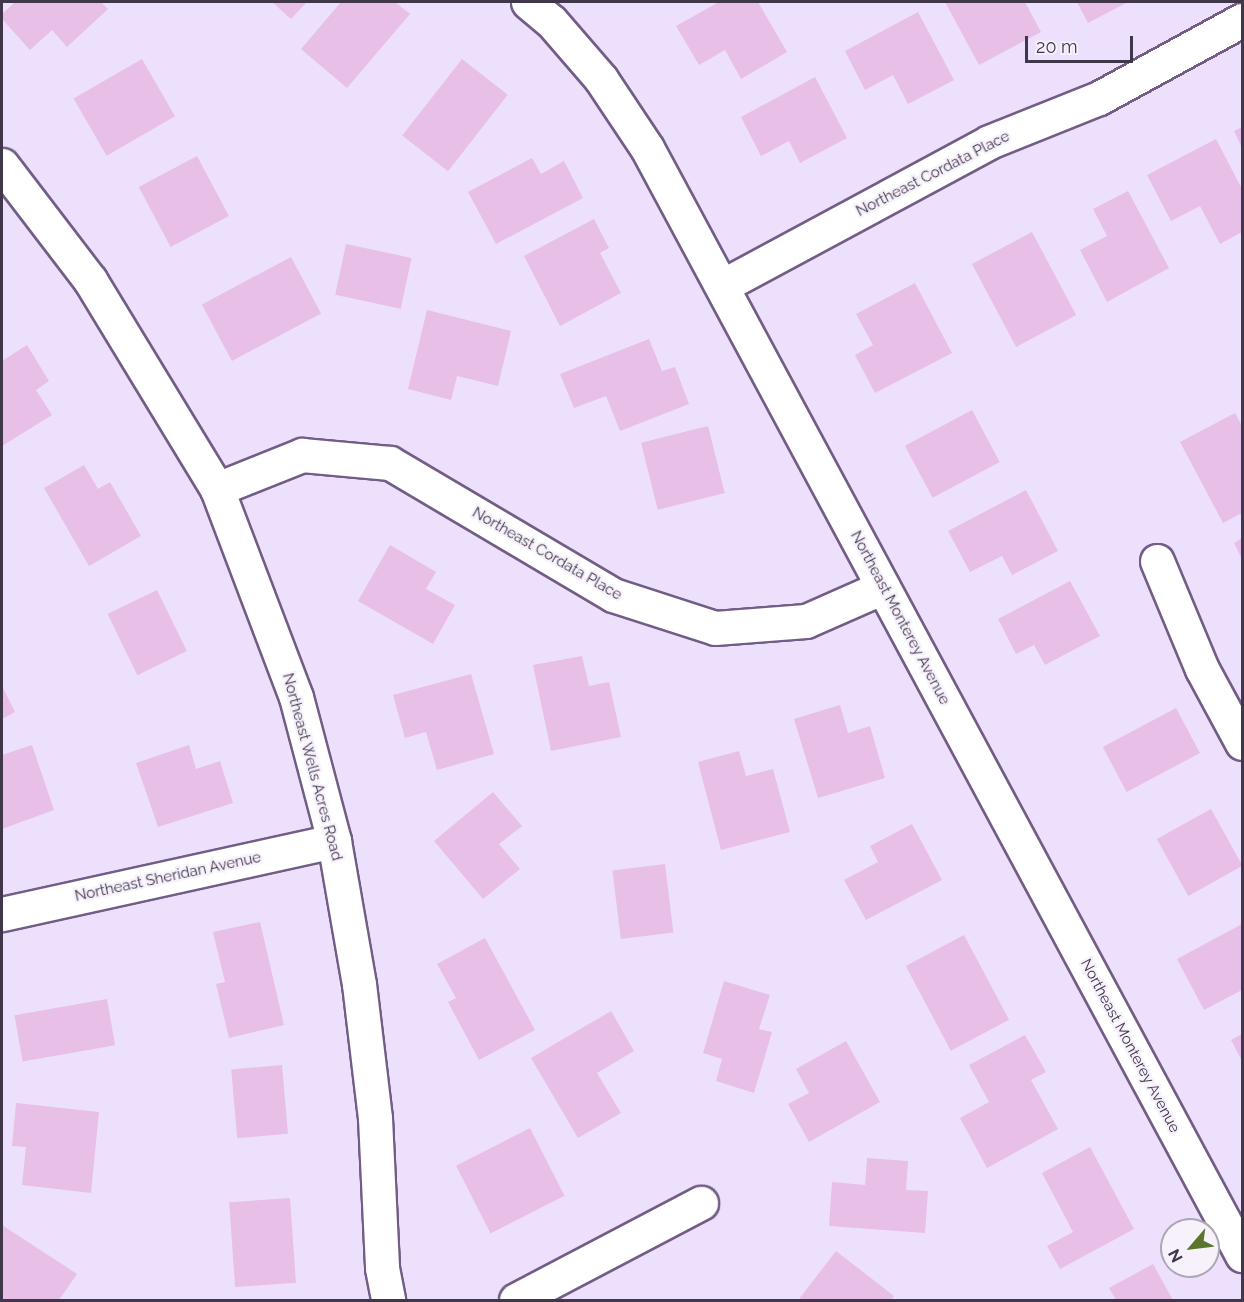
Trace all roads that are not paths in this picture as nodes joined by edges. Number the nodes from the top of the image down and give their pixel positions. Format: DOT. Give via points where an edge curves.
graph roads {
  1 [pos="528,2"];
  2 [pos="1242,20"];
  3 [pos="2,165"];
  4 [pos="722,286"];
  5 [pos="217,489"];
  6 [pos="1157,561"];
  7 [pos="883,587"];
  8 [pos="1242,743"];
  9 [pos="334,841"];
  10 [pos="2,914"];
  11 [pos="701,1203"];
  12 [pos="1242,1255"];
  13 [pos="388,1300"];
  14 [pos="516,1300"];
  1 -- 4 [label="street, Northeast Monterey Avenue" via="551,21 601,79 647,148"];
  2 -- 4 [label="street, Northeast Cordata Place" via="1099,98 989,142"];
  3 -- 5 [label="street, Northeast Wells Acres Road" via="90,280"];
  4 -- 7 [label="street, Northeast Monterey Avenue"];
  5 -- 7 [label="street, Northeast Cordata Place" via="302,455 390,463 613,595 715,628 806,621"];
  5 -- 9 [label="street, Northeast Wells Acres Road" via="296,698"];
  6 -- 8 [label="street" via="1202,669"];
  7 -- 12 [label="street, Northeast Monterey Avenue"];
  9 -- 10 [label="street, Northeast Sheridan Avenue"];
  9 -- 13 [label="street, Northeast Wells Acres Road" via="365,1029 375,1118 382,1268"];
  11 -- 14 [label="street"];
}
